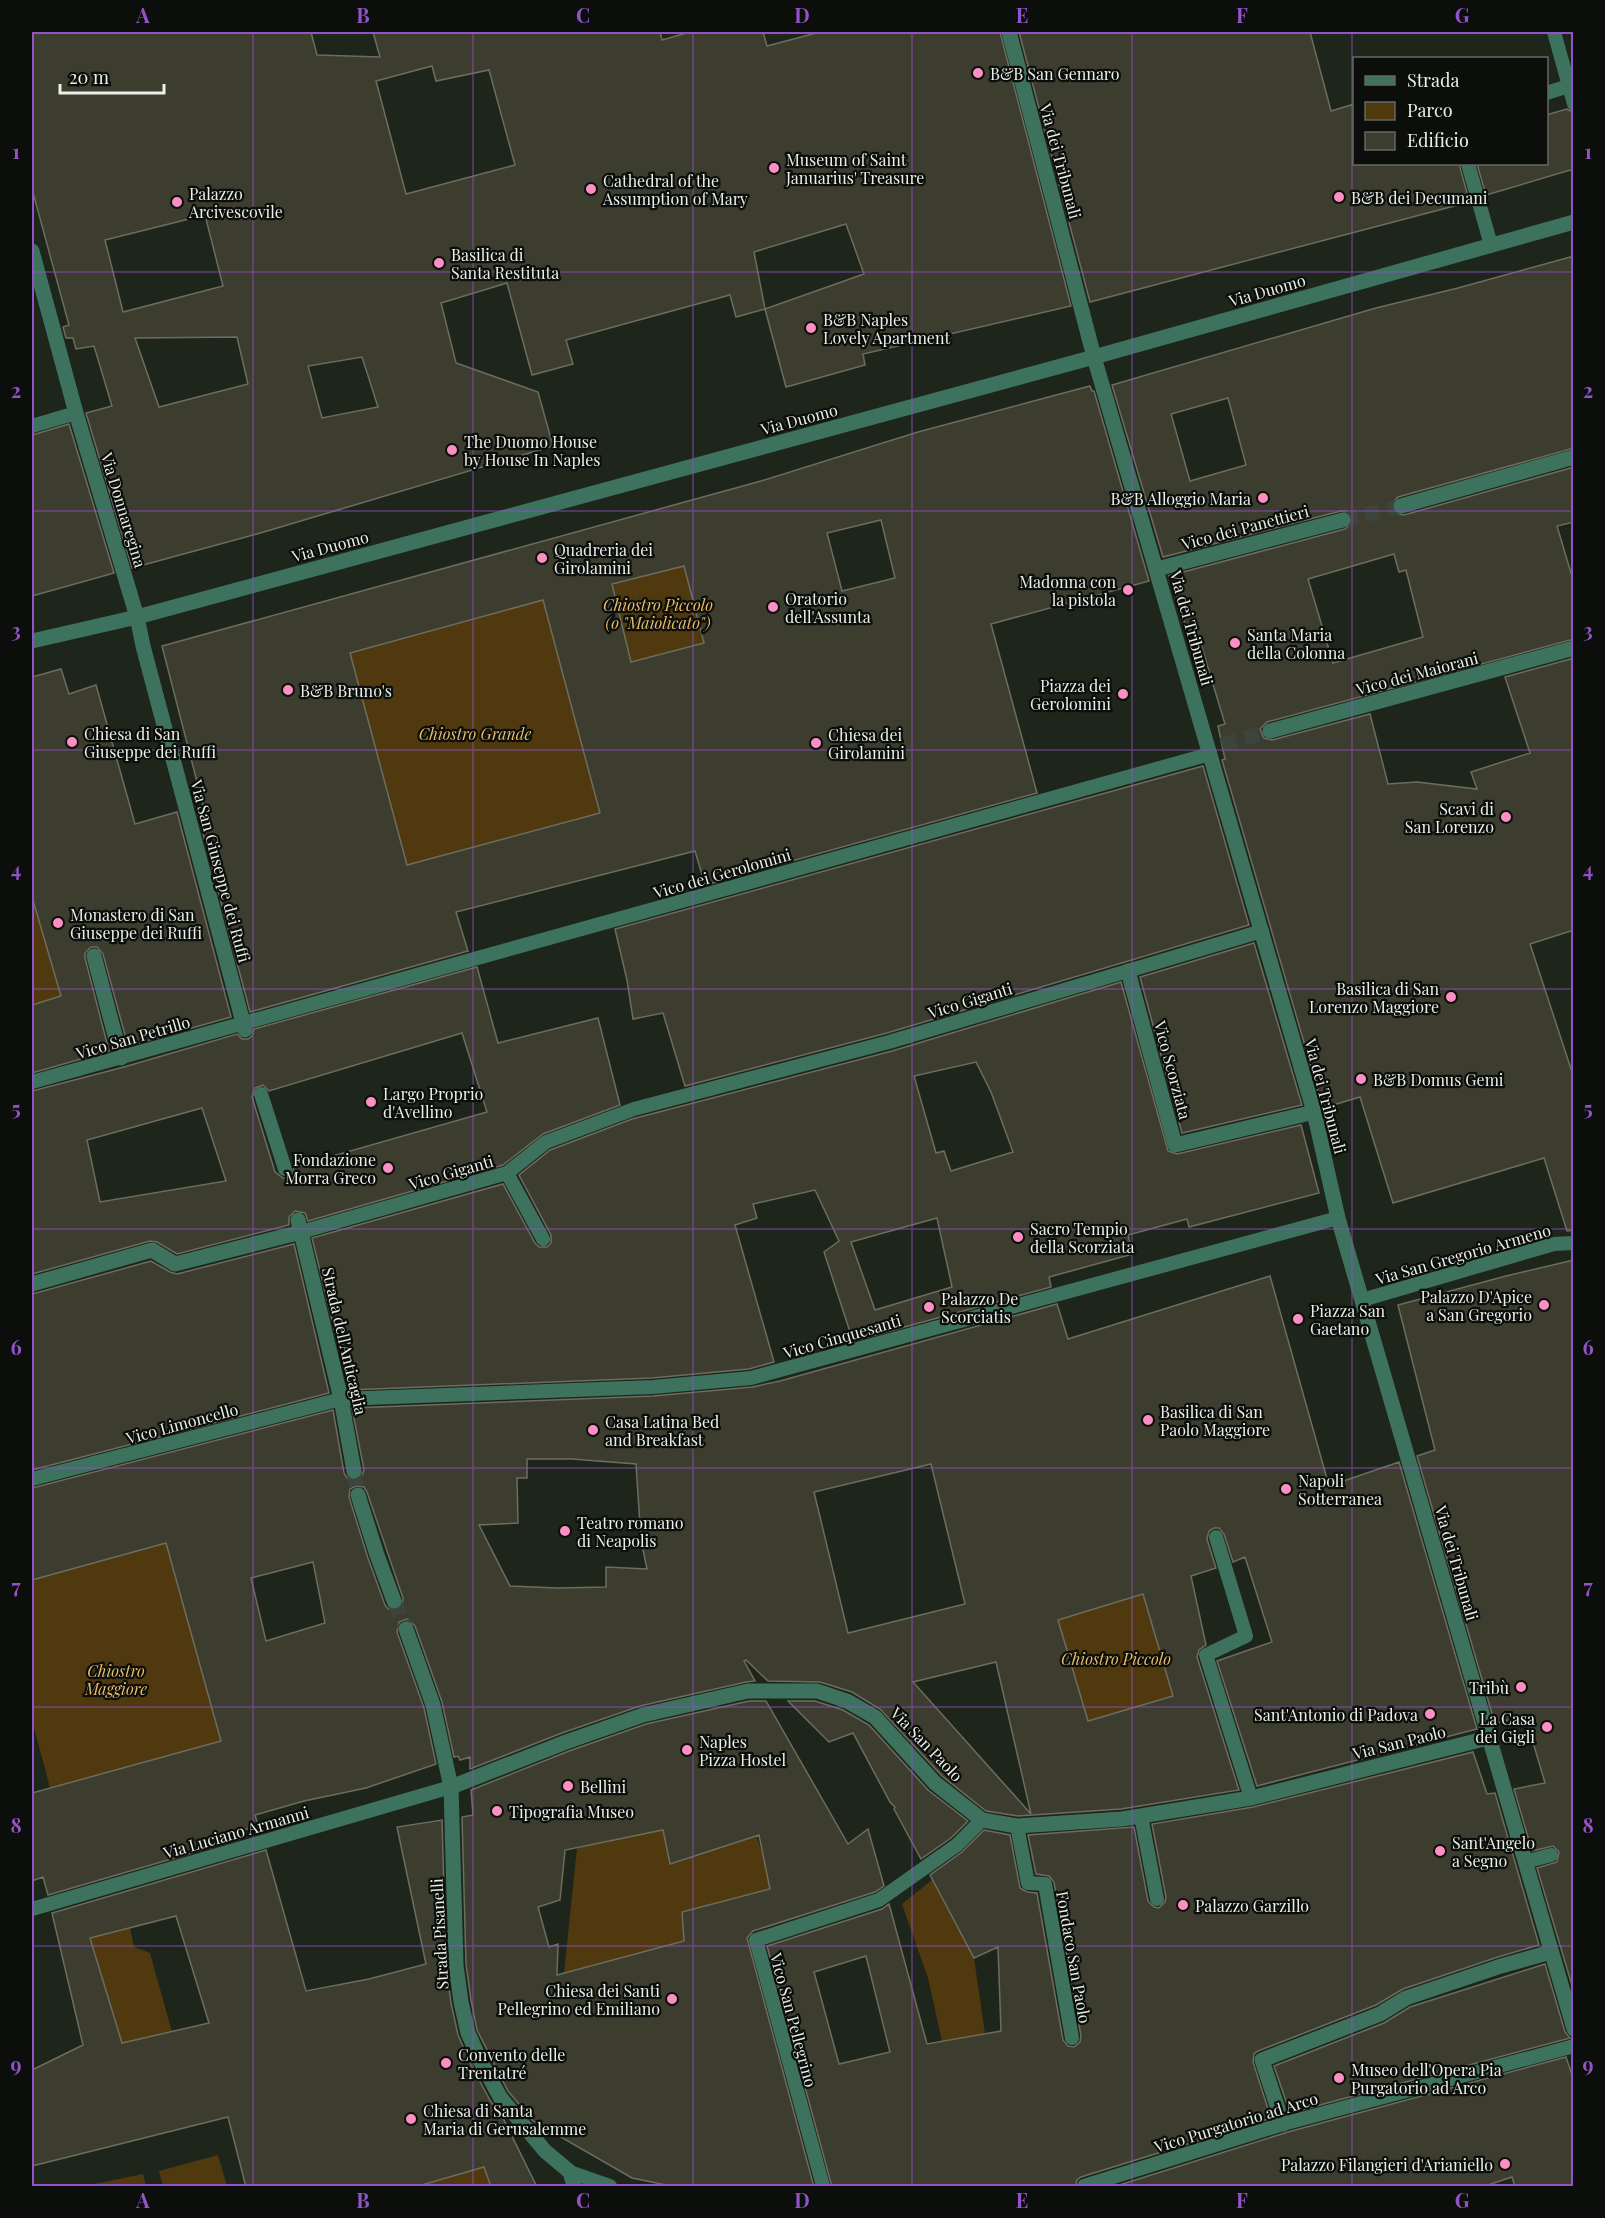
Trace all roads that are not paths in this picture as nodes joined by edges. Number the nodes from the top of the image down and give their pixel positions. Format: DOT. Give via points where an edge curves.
graph roads {
  1 [pos="1009,32"];
  2 [pos="1554,32"];
  3 [pos="1569,86"];
  4 [pos="1548,92"];
  5 [pos="1574,104"];
  6 [pos="1468,165"];
  7 [pos="1574,222"];
  8 [pos="1491,245"];
  9 [pos="32,251"];
  10 [pos="34,268"];
  11 [pos="1094,357"];
  12 [pos="76,413"];
  13 [pos="32,426"];
  14 [pos="1574,457"];
  15 [pos="1401,506"];
  16 [pos="1343,520"];
  17 [pos="1157,569"];
  18 [pos="137,616"];
  19 [pos="32,641"];
  20 [pos="1574,648"];
  21 [pos="1270,731"];
  22 [pos="1213,749"];
  23 [pos="1262,931"];
  24 [pos="94,956"];
  25 [pos="1128,971"];
  26 [pos="244,1027"];
  27 [pos="120,1058"];
  28 [pos="32,1082"];
  29 [pos="261,1094"];
  30 [pos="1314,1112"];
  31 [pos="285,1170"];
  32 [pos="507,1173"];
  33 [pos="1338,1218"];
  34 [pos="300,1226"];
  35 [pos="543,1239"];
  36 [pos="1574,1243"];
  37 [pos="32,1284"];
  38 [pos="1362,1300"];
  39 [pos="341,1399"];
  40 [pos="354,1471"];
  41 [pos="32,1479"];
  42 [pos="358,1495"];
  43 [pos="1216,1537"];
  44 [pos="394,1601"];
  45 [pos="405,1629"];
  46 [pos="1488,1738"];
  47 [pos="451,1787"];
  48 [pos="1251,1797"];
  49 [pos="1141,1816"];
  50 [pos="982,1821"];
  51 [pos="1017,1826"];
  52 [pos="1551,1855"];
  53 [pos="1525,1862"];
  54 [pos="1157,1899"];
  55 [pos="32,1909"];
  56 [pos="1551,1952"];
  57 [pos="1574,2030"];
  58 [pos="1072,2038"];
  59 [pos="1574,2046"];
  60 [pos="1283,2124"];
  61 [pos="572,2180"];
  62 [pos="610,2187"];
  63 [pos="822,2187"];
  64 [pos="1084,2187"];
  1 -- 11 [label="street, Via dei Tribunali"];
  2 -- 3 [label="lane"];
  3 -- 4 [label="lane"];
  3 -- 5 [label="lane"];
  6 -- 8 [label="lane"];
  7 -- 8 [label="street, Via Duomo"];
  8 -- 11 [label="street, Via Duomo"];
  9 -- 10 [label="street, Via Donnaregina"];
  10 -- 12 [label="street, Via Donnaregina"];
  11 -- 17 [label="street, Via dei Tribunali"];
  11 -- 18 [label="street, Via Duomo"];
  12 -- 13 [label="lane"];
  12 -- 18 [label="street, Via Donnaregina"];
  14 -- 15 [label="street"];
  16 -- 17 [label="street, Vico dei Panettieri"];
  17 -- 22 [label="street, Via dei Tribunali"];
  18 -- 19 [label="street, Via Duomo"];
  18 -- 26 [label="street, Via San Giuseppe dei Ruffi"];
  20 -- 21 [label="street, Vico dei Maiorani"];
  22 -- 23 [label="street, Via dei Tribunali"];
  22 -- 26 [label="lane, Vico dei Gerolomini"];
  23 -- 25 [label="lane, Vico Giganti"];
  23 -- 30 [label="street, Via dei Tribunali"];
  24 -- 27 [label="street"];
  25 -- 30 [label="street, Vico Scorziata" via="1175,1145"];
  25 -- 32 [label="lane, Vico Giganti" via="889,1042 634,1108 546,1142"];
  26 -- 27 [label="lane, Vico San Petrillo"];
  27 -- 28 [label="lane, Vico San Petrillo"];
  29 -- 31 [label="lane"];
  30 -- 33 [label="street, Via dei Tribunali"];
  32 -- 34 [label="lane, Vico Giganti"];
  32 -- 35 [label="lane"];
  33 -- 38 [label="street, Via dei Tribunali"];
  33 -- 39 [label="lane, Vico Cinquesanti" via="751,1378 653,1387"];
  34 -- 37 [label="street" via="175,1264 152,1250"];
  34 -- 39 [label="street, Strada dell'Anticaglia"];
  36 -- 38 [label="lane, Via San Gregorio Armeno" via="1554,1244"];
  38 -- 46 [label="street, Via dei Tribunali"];
  39 -- 40 [label="street, Strada dell'Anticaglia"];
  39 -- 41 [label="lane, Vico Limoncello"];
  42 -- 44 [label="street"];
  43 -- 48 [label="lane" via="1246,1636 1206,1655"];
  45 -- 47 [label="street" via="433,1704"];
  46 -- 48 [label="street, Via San Paolo"];
  46 -- 53 [label="street, Via dei Tribunali"];
  47 -- 50 [label="street, Via San Paolo" via="643,1715 748,1691 817,1691 847,1701 875,1717 935,1783"];
  47 -- 55 [label="lane, Via Luciano Armanni"];
  47 -- 61 [label="street, Strada Pisanelli" via="456,1965 468,2033 500,2097"];
  48 -- 49 [label="street, Via San Paolo"];
  49 -- 51 [label="street, Via San Paolo"];
  49 -- 54 [label="lane"];
  50 -- 51 [label="street, Via San Paolo"];
  50 -- 63 [label="lane, Vico San Pellegrino" via="957,1845 879,1900 756,1940"];
  51 -- 58 [label="lane, Fondaco San Paolo" via="1028,1883 1045,1884"];
  52 -- 53 [label="lane"];
  53 -- 56 [label="street, Via dei Tribunali"];
  56 -- 57 [label="street, Via dei Tribunali"];
  56 -- 60 [label="street" via="1406,1998 1380,2014 1262,2060"];
  59 -- 60 [label="lane, Vico Purgatorio ad Arco"];
  60 -- 64 [label="lane, Vico Purgatorio ad Arco"];
  61 -- 62 [label="lane"];
}
